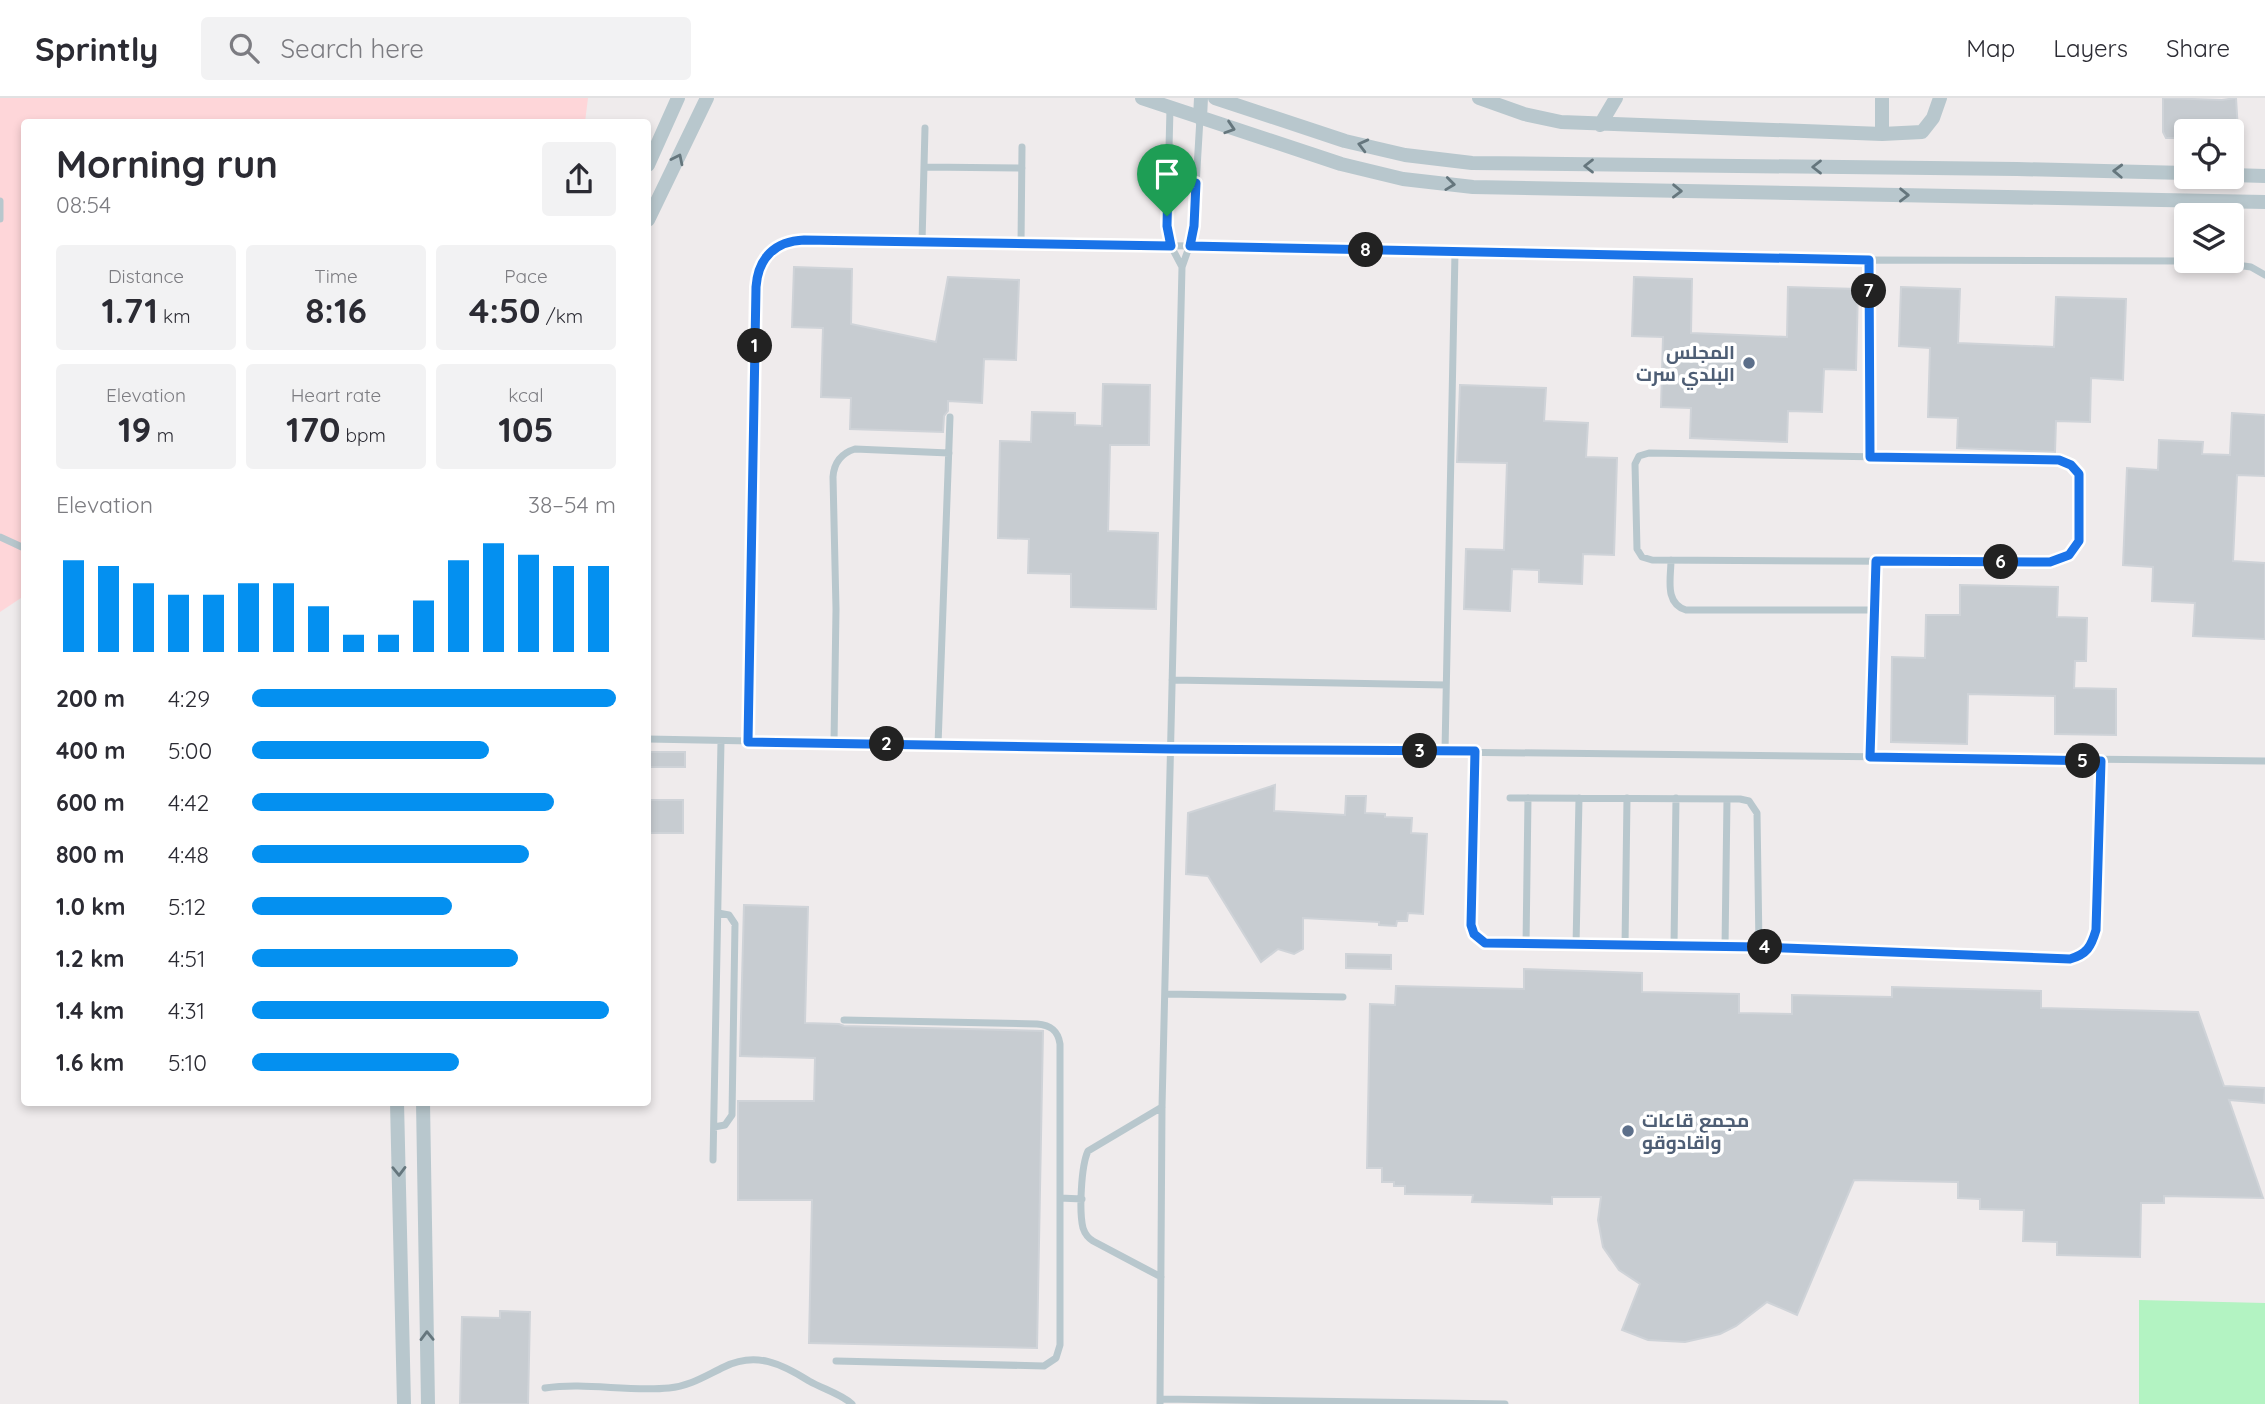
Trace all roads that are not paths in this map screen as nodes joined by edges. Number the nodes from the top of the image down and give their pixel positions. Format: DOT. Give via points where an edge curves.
graph roads {
  1 [pos="678,98"];
  2 [pos="707,98"];
  3 [pos="1142,98"];
  4 [pos="1201,98"];
  5 [pos="1215,98"];
  6 [pos="1479,98"];
  7 [pos="1616,98"];
  8 [pos="1882,98"];
  9 [pos="1940,98"];
  10 [pos="1170,103"];
  11 [pos="1200,118"];
  12 [pos="1600,125"];
  13 [pos="925,128"];
  14 [pos="1882,134"];
  15 [pos="1022,147"];
  16 [pos="651,158"];
  17 [pos="924,167"];
  18 [pos="1022,168"];
  19 [pos="2174,173"];
  20 [pos="2244,175"];
  21 [pos="2265,176"];
  22 [pos="1168,181"];
  23 [pos="1196,183"];
  24 [pos="0,201"];
  25 [pos="2265,202"];
  26 [pos="651,214"];
  27 [pos="0,219"];
  28 [pos="922,242"];
  29 [pos="1021,244"];
  30 [pos="1171,246"];
  31 [pos="1190,246"];
  32 [pos="1455,252"];
  33 [pos="1869,260"];
  34 [pos="2174,261"];
  35 [pos="2244,266"];
  36 [pos="1182,267"];
  37 [pos="2265,275"];
  38 [pos="950,417"];
  39 [pos="949,453"];
  40 [pos="1870,457"];
  41 [pos="0,537"];
  42 [pos="21,547"];
  43 [pos="1671,560"];
  44 [pos="1876,561"];
  45 [pos="1875,610"];
  46 [pos="1172,680"];
  47 [pos="1446,685"];
  48 [pos="651,739"];
  49 [pos="721,741"];
  50 [pos="748,742"];
  51 [pos="834,743"];
  52 [pos="938,745"];
  53 [pos="1171,749"];
  54 [pos="1445,751"];
  55 [pos="1475,751"];
  56 [pos="1870,757"];
  57 [pos="2101,761"];
  58 [pos="2265,761"];
  59 [pos="1510,798"];
  60 [pos="1528,798"];
  61 [pos="1579,798"];
  62 [pos="1627,798"];
  63 [pos="1676,798"];
  64 [pos="1727,799"];
  65 [pos="718,913"];
  66 [pos="1526,945"];
  67 [pos="1576,946"];
  68 [pos="1625,946"];
  69 [pos="1674,946"];
  70 [pos="1725,947"];
  71 [pos="1759,947"];
  72 [pos="1165,994"];
  73 [pos="1343,997"];
  74 [pos="844,1020"];
  75 [pos="397,1106"];
  76 [pos="423,1106"];
  77 [pos="1162,1107"];
  78 [pos="714,1127"];
  79 [pos="713,1160"];
  80 [pos="1060,1198"];
  81 [pos="1082,1199"];
  82 [pos="1161,1277"];
  83 [pos="836,1361"];
  84 [pos="544,1388"];
  85 [pos="1160,1401"];
  86 [pos="404,1404"];
  87 [pos="428,1404"];
  88 [pos="852,1404"];
  89 [pos="1466,1404"];
  90 [pos="1505,1404"];
  1 -- 16 [label="street"];
  26 -- 2 [label="street, one-way"];
  3 -- 10 [label="street"];
  4 -- 11 [label="street"];
  19 -- 5 [label="street, one-way" via="1472,163 1405,155 1345,141"];
  6 -- 12 [label="street" via="1542,119"];
  7 -- 12 [label="street"];
  8 -- 14 [label="street"];
  9 -- 14 [label="street" via="1922,132"];
  10 -- 11 [label="street"];
  10 -- 22 [label="lane"];
  11 -- 23 [label="lane"];
  11 -- 25 [label="street, one-way" via="1341,164 1403,179 1473,187"];
  12 -- 14 [label="street"];
  13 -- 17 [label="lane"];
  15 -- 18 [label="lane"];
  17 -- 18 [label="lane"];
  17 -- 28 [label="lane"];
  18 -- 29 [label="lane"];
  20 -- 21 [label="street"];
  22 -- 23 [label="lane"];
  22 -- 30 [label="lane"];
  23 -- 31 [label="lane"];
  24 -- 27 [label="lane"];
  28 -- 29 [label="lane"];
  28 -- 50 [label="lane" via="791,241 779,245 761,263 757,275"];
  29 -- 30 [label="lane"];
  30 -- 31 [label="lane"];
  30 -- 36 [label="lane"];
  31 -- 32 [label="lane"];
  31 -- 36 [label="lane"];
  32 -- 33 [label="lane"];
  32 -- 47 [label="lane"];
  33 -- 34 [label="lane"];
  33 -- 40 [label="lane"];
  35 -- 37 [label="lane"];
  36 -- 46 [label="lane"];
  38 -- 39 [label="lane"];
  39 -- 51 [label="lane" via="855,449 835,464"];
  39 -- 52 [label="lane"];
  40 -- 43 [label="lane" via="1649,453 1639,457 1635,464 1637,549 1642,557"];
  40 -- 44 [label="lane" via="2059,460 2079,474 2079,541 2069,555 2050,562"];
  41 -- 42 [label="lane"];
  43 -- 44 [label="lane"];
  43 -- 45 [label="lane" via="1671,598 1686,610"];
  44 -- 45 [label="lane"];
  45 -- 56 [label="lane"];
  46 -- 47 [label="lane"];
  46 -- 53 [label="lane"];
  47 -- 54 [label="lane"];
  48 -- 49 [label="lane"];
  49 -- 50 [label="lane"];
  49 -- 65 [label="lane"];
  50 -- 51 [label="lane"];
  51 -- 52 [label="lane"];
  52 -- 53 [label="lane"];
  53 -- 54 [label="lane"];
  53 -- 72 [label="lane"];
  54 -- 55 [label="lane"];
  55 -- 56 [label="lane"];
  55 -- 66 [label="lane" via="1472,930 1490,945"];
  56 -- 57 [label="lane"];
  57 -- 58 [label="lane"];
  57 -- 71 [label="lane" via="2096,930 2092,945 2081,956"];
  59 -- 60 [label="lane"];
  60 -- 61 [label="lane"];
  60 -- 66 [label="lane"];
  61 -- 62 [label="lane"];
  61 -- 67 [label="lane"];
  62 -- 63 [label="lane"];
  62 -- 68 [label="lane"];
  63 -- 64 [label="lane"];
  63 -- 69 [label="lane"];
  64 -- 70 [label="lane"];
  64 -- 71 [label="lane" via="1749,801 1757,813"];
  65 -- 78 [label="lane"];
  65 -- 78 [label="lane" via="729,915 735,924 732,1115 726,1125"];
  66 -- 67 [label="lane"];
  67 -- 68 [label="lane"];
  68 -- 69 [label="lane"];
  69 -- 70 [label="lane"];
  70 -- 71 [label="lane"];
  72 -- 73 [label="lane"];
  72 -- 77 [label="lane"];
  74 -- 80 [label="lane" via="1037,1024 1053,1029 1060,1044"];
  75 -- 86 [label="street, one-way"];
  87 -- 76 [label="street, one-way"];
  77 -- 81 [label="lane" via="1088,1151"];
  77 -- 82 [label="lane"];
  78 -- 79 [label="lane"];
  80 -- 81 [label="lane"];
  80 -- 83 [label="lane" via="1059,1350 1052,1362 1039,1366"];
  81 -- 82 [label="lane" via="1086,1236"];
  82 -- 85 [label="lane"];
  84 -- 88 [label="lane" via="668,1388 692,1383 734,1363 755,1360 787,1367"];
  85 -- 89 [label="lane"];
  89 -- 90 [label="lane"];
}
